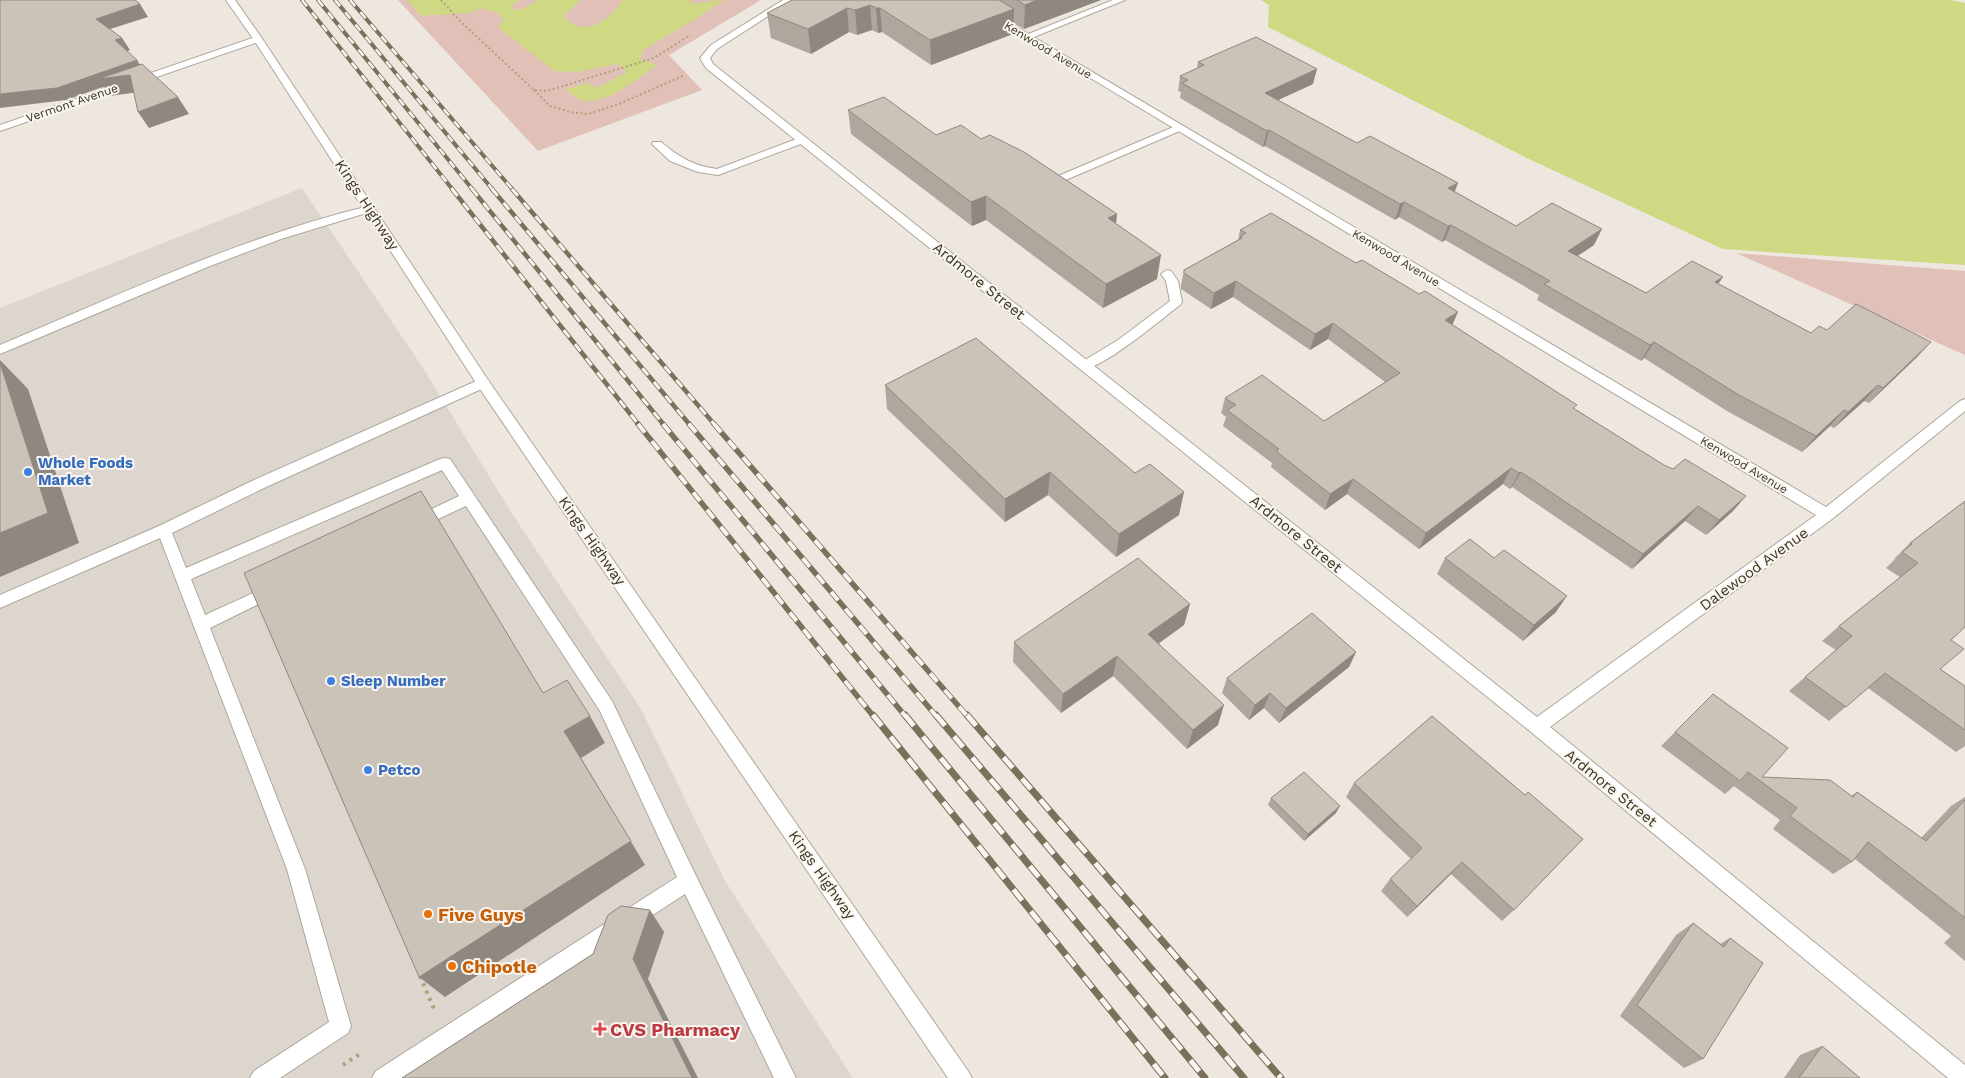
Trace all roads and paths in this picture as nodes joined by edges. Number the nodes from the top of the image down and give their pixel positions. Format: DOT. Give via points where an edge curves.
graph roads {
  1 [pos="230,0"];
  2 [pos="441,0"];
  3 [pos="789,0"];
  4 [pos="964,0"];
  5 [pos="1121,0"];
  6 [pos="1026,37"];
  7 [pos="258,38"];
  8 [pos="647,60"];
  9 [pos="709,66"];
  10 [pos="534,90"];
  11 [pos="0,128"];
  12 [pos="1178,128"];
  13 [pos="802,140"];
  14 [pos="657,144"];
  15 [pos="1034,176"];
  16 [pos="369,209"];
  17 [pos="1167,274"];
  18 [pos="0,350"];
  19 [pos="1085,366"];
  20 [pos="483,382"];
  21 [pos="1965,404"];
  22 [pos="469,498"];
  23 [pos="1827,515"];
  24 [pos="406,528"];
  25 [pos="164,530"];
  26 [pos="183,576"];
  27 [pos="282,586"];
  28 [pos="0,602"];
  29 [pos="200,625"];
  30 [pos="1537,727"];
  31 [pos="688,881"];
  32 [pos="419,973"];
  33 [pos="426,1014"];
  34 [pos="369,1049"];
  35 [pos="337,1068"];
  36 [pos="261,1078"];
  37 [pos="382,1078"];
  38 [pos="785,1078"];
  39 [pos="962,1078"];
  40 [pos="1964,1078"];
  1 -- 7 [label="street, Kings Highway"];
  2 -- 10 [label="path"];
  3 -- 9 [label="street" via="714,47 705,58"];
  4 -- 6 [label="street, Kenwood Avenue"];
  5 -- 6 [label="street"];
  6 -- 12 [label="street, Kenwood Avenue"];
  7 -- 11 [label="street, Vermont Avenue"];
  7 -- 16 [label="street, Kings Highway"];
  8 -- 10 [label="path" via="547,91"];
  9 -- 10 [label="path" via="588,114 550,106"];
  9 -- 13 [label="street, Ardmore Street"];
  12 -- 15 [label="street" via="1057,180"];
  12 -- 23 [label="street, Kenwood Avenue"];
  13 -- 14 [label="street" via="718,172 702,170 674,159"];
  13 -- 19 [label="street, Ardmore Street"];
  16 -- 18 [label="street" via="206,263"];
  16 -- 20 [label="street, Kings Highway"];
  17 -- 19 [label="street" via="1172,281 1176,302 1123,343"];
  19 -- 30 [label="street, Ardmore Street"];
  20 -- 25 [label="street"];
  20 -- 39 [label="street, Kings Highway"];
  21 -- 23 [label="street, Dalewood Avenue"];
  22 -- 24 [label="street"];
  22 -- 26 [label="street" via="445,463"];
  22 -- 31 [label="street" via="606,706"];
  23 -- 30 [label="street, Dalewood Avenue"];
  25 -- 26 [label="street"];
  25 -- 28 [label="street"];
  26 -- 29 [label="street"];
  27 -- 29 [label="street"];
  29 -- 36 [label="street" via="296,870 341,1026"];
  30 -- 40 [label="street, Ardmore Street"];
  31 -- 37 [label="street"];
  31 -- 38 [label="street"];
  32 -- 33 [label="path" via="434,1010"];
  34 -- 35 [label="path"];
}
